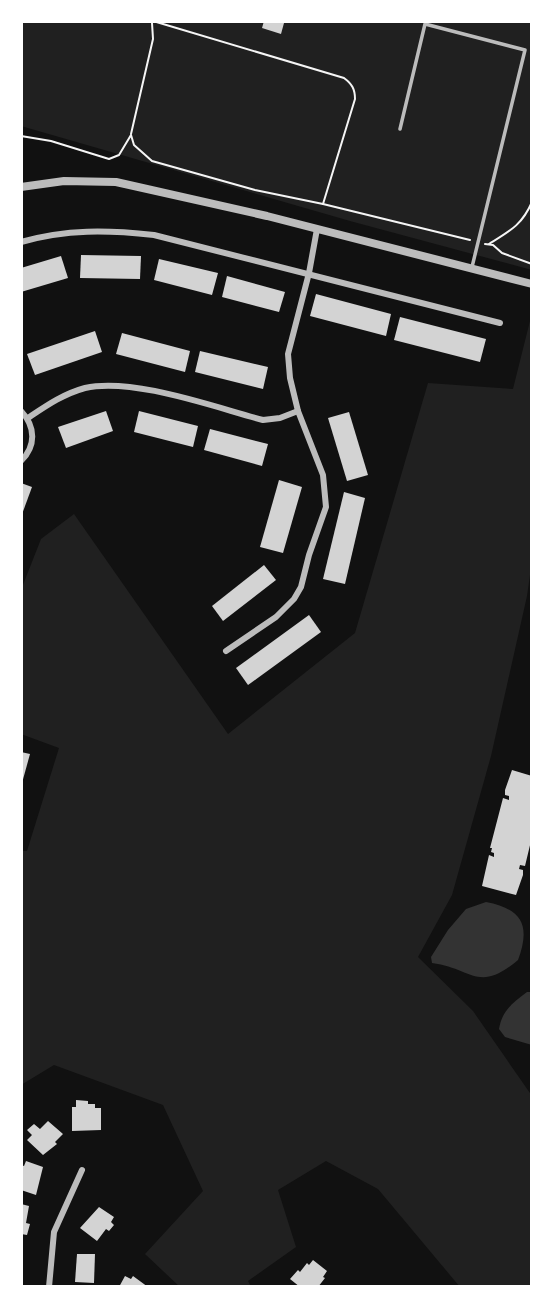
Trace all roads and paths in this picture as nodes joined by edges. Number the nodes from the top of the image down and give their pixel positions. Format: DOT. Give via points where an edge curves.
graph roads {
  1 [pos="153,21"];
  2 [pos="400,129"];
  3 [pos="131,135"];
  4 [pos="21,136"];
  5 [pos="21,187"];
  6 [pos="532,202"];
  7 [pos="323,204"];
  8 [pos="317,229"];
  9 [pos="21,242"];
  10 [pos="478,242"];
  11 [pos="488,244"];
  12 [pos="532,264"];
  13 [pos="471,269"];
  14 [pos="309,273"];
  15 [pos="532,284"];
  16 [pos="499,323"];
  17 [pos="21,411"];
  18 [pos="298,411"];
  19 [pos="28,418"];
  20 [pos="21,461"];
  21 [pos="226,651"];
  22 [pos="82,1170"];
  23 [pos="49,1287"];
  1 -- 3 [label="path"];
  1 -- 7 [label="path" via="351,83 355,99"];
  2 -- 10 [label="lane" via="425,24 526,50"];
  3 -- 4 [label="path" via="119,155 109,159"];
  3 -- 7 [label="path" via="134,145 152,161"];
  5 -- 8 [label="street" via="64,181 116,182"];
  6 -- 11 [label="path" via="525,218"];
  7 -- 10 [label="path"];
  8 -- 13 [label="street"];
  8 -- 14 [label="street"];
  9 -- 14 [label="street" via="70,231 154,235"];
  10 -- 11 [label="path"];
  10 -- 13 [label="lane"];
  11 -- 12 [label="path"];
  13 -- 15 [label="street"];
  14 -- 16 [label="street"];
  14 -- 18 [label="street" via="288,354"];
  17 -- 19 [label="street"];
  18 -- 19 [label="street" via="263,420 110,384 58,398"];
  18 -- 21 [label="street" via="323,475 326,507 294,599"];
  19 -- 20 [label="street" via="32,446"];
  22 -- 23 [label="street" via="54,1231"];
}
